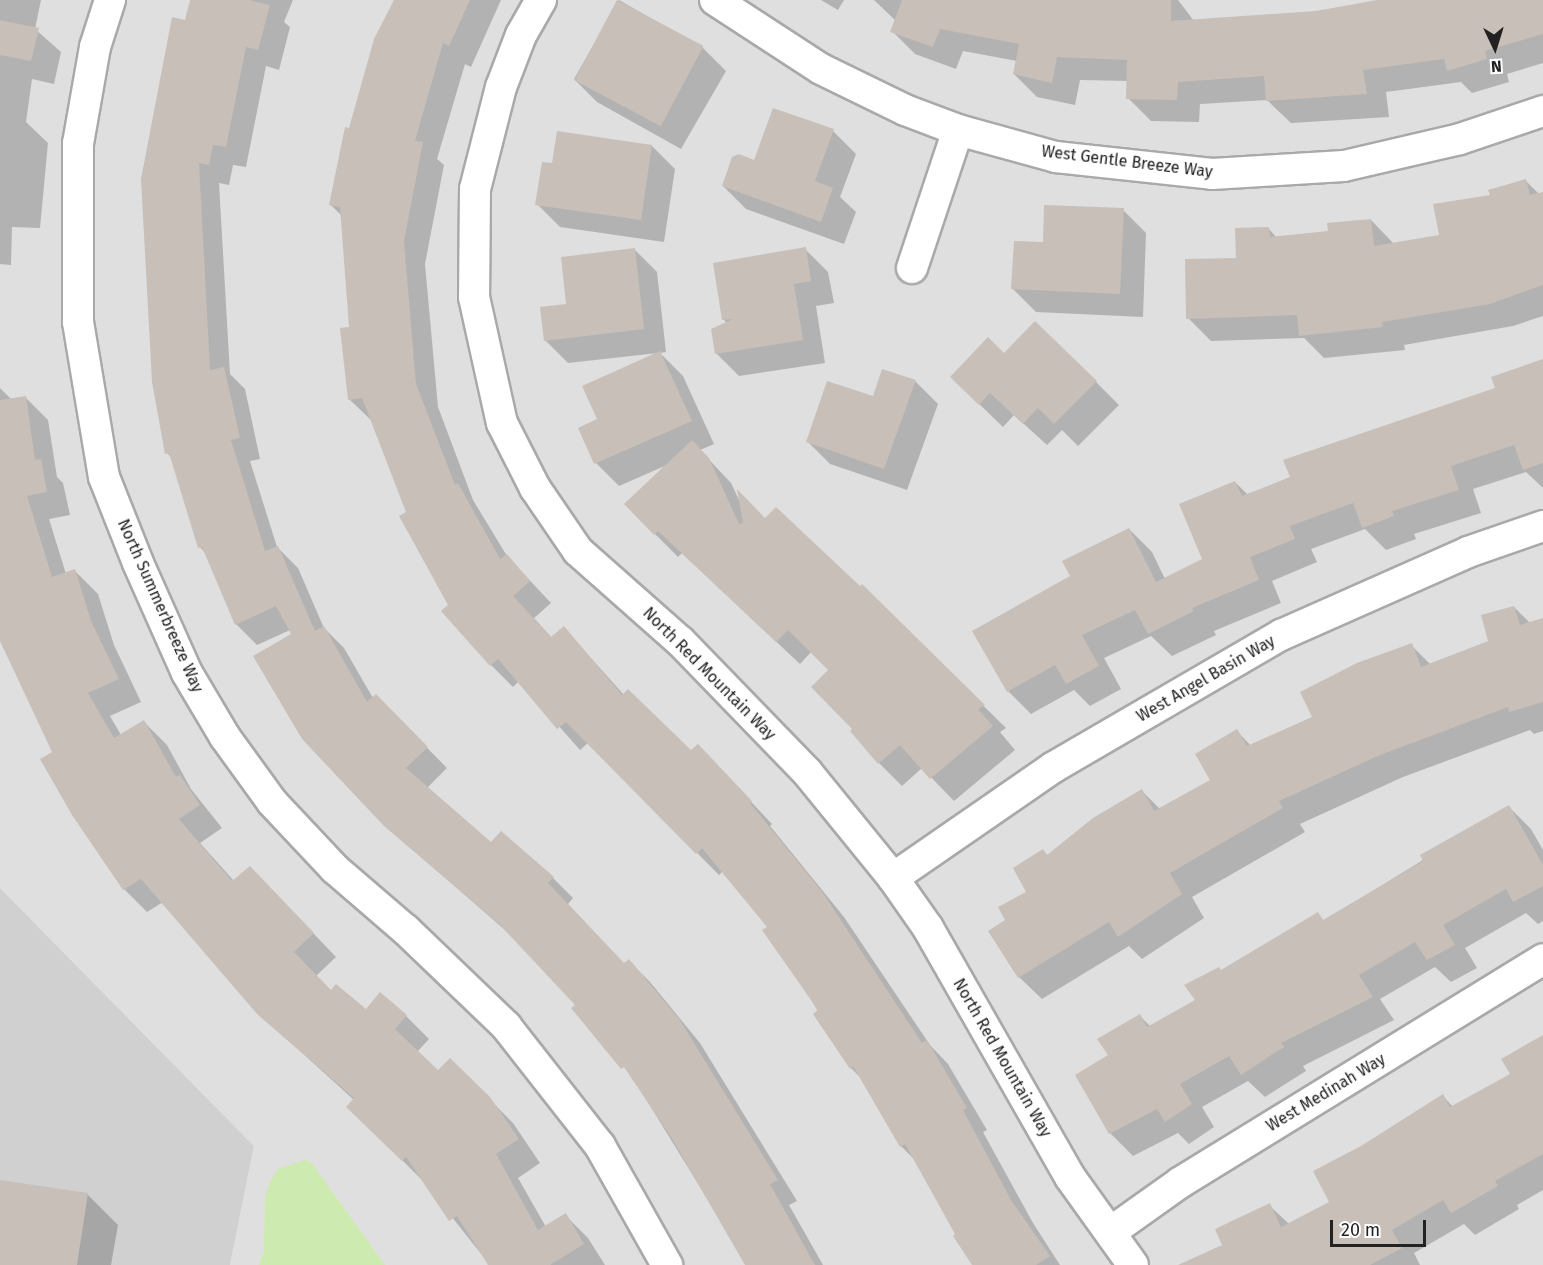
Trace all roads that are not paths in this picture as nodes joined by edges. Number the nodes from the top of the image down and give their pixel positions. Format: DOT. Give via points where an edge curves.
graph roads {
  1 [pos="110,0"];
  2 [pos="541,0"];
  3 [pos="715,0"];
  4 [pos="1543,111"];
  5 [pos="958,130"];
  6 [pos="912,268"];
  7 [pos="1543,526"];
  8 [pos="893,878"];
  9 [pos="1543,959"];
  10 [pos="1112,1231"];
  11 [pos="667,1265"];
  12 [pos="1133,1265"];
  1 -- 11 [label="street, North Summerbreeze Way" via="95,47 78,143 78,322 104,477 142,573 187,673 225,737 272,802 335,869 406,930 506,1026 600,1146"];
  2 -- 8 [label="street, North Red Mountain Way" via="521,35 501,87 475,189 474,297 502,423 535,488 578,551 681,642 799,764"];
  3 -- 5 [label="street, West Gentle Breeze Way" via="821,69 905,110"];
  4 -- 5 [label="street, West Gentle Breeze Way" via="1461,140 1344,166 1212,174 1056,157"];
  5 -- 6 [label="street"];
  7 -- 8 [label="street, West Angel Basin Way" via="1467,552 1281,635 1054,767"];
  8 -- 10 [label="street, North Red Mountain Way" via="928,928 1070,1177"];
  9 -- 10 [label="street, West Medinah Way" via="1180,1182"];
  10 -- 12 [label="street, North Red Mountain Way"];
}
